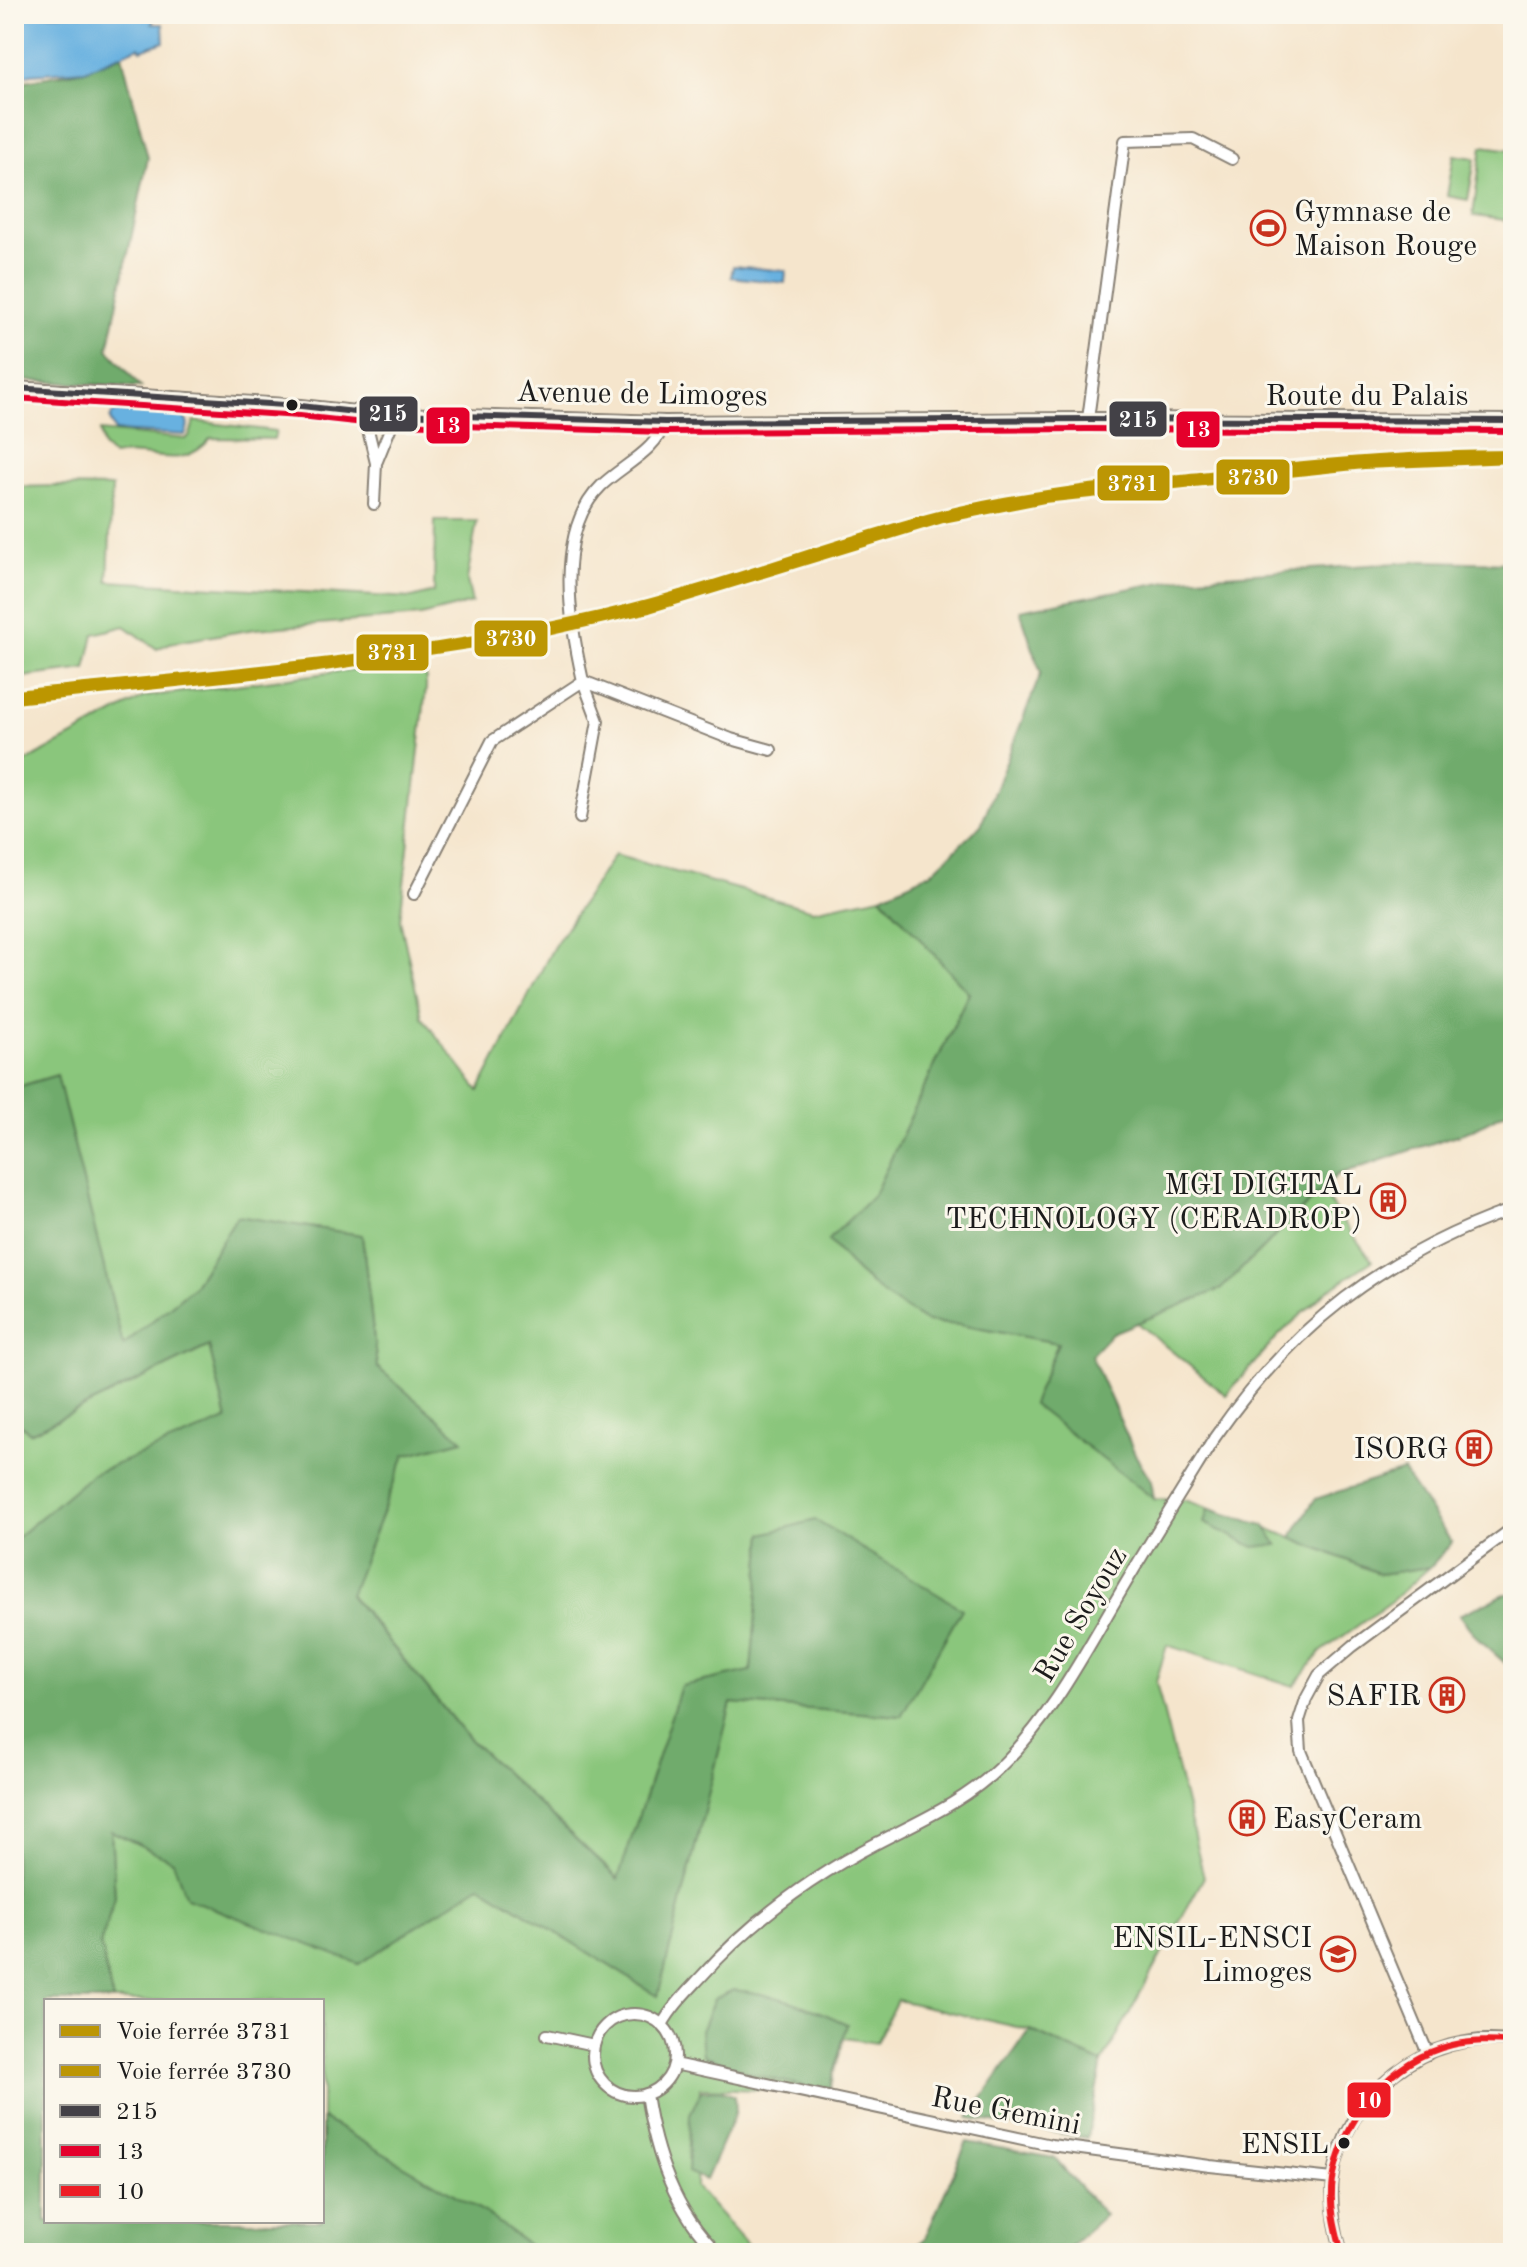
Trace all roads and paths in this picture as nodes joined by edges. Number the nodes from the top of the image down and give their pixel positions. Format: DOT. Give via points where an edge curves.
graph roads {
  1 [pos="1232,159"];
  2 [pos="14,388"];
  3 [pos="364,413"];
  4 [pos="396,414"];
  5 [pos="1088,419"];
  6 [pos="1221,420"];
  7 [pos="1513,421"];
  8 [pos="665,422"];
  9 [pos="376,463"];
  10 [pos="374,504"];
  11 [pos="583,681"];
  12 [pos="771,750"];
  13 [pos="580,818"];
  14 [pos="414,894"];
  15 [pos="1513,1209"];
  16 [pos="1513,1528"];
  17 [pos="662,2025"];
  18 [pos="547,2035"];
  19 [pos="1513,2042"];
  20 [pos="594,2045"];
  21 [pos="1428,2054"];
  22 [pos="674,2064"];
  23 [pos="646,2094"];
  24 [pos="1333,2179"];
  25 [pos="718,2253"];
  26 [pos="1342,2253"];
  1 -- 5 [label="street" via="1193,139 1125,141"];
  2 -- 3 [label="main road, Avenue de Limoges"];
  3 -- 4 [label="main road, Avenue de Limoges"];
  3 -- 9 [label="street"];
  4 -- 8 [label="main road, Avenue de Limoges"];
  4 -- 9 [label="street"];
  5 -- 6 [label="main road, Avenue de Limoges"];
  5 -- 8 [label="main road, Avenue de Limoges"];
  6 -- 7 [label="main road, Route du Palais"];
  8 -- 11 [label="street" via="649,447 599,488 570,548 572,617"];
  9 -- 10 [label="street"];
  11 -- 12 [label="street"];
  11 -- 13 [label="street" via="598,721"];
  11 -- 14 [label="street" via="492,741"];
  15 -- 17 [label="street, Rue Soyouz" via="1408,1255 1368,1280 1276,1359 1215,1437 1064,1689 1028,1738 967,1795 828,1869 780,1902 720,1955"];
  16 -- 21 [label="street" via="1319,1675 1299,1721 1301,1751"];
  17 -- 20 [label="street" via="644,2015 623,2015 605,2026"];
  17 -- 22 [label="street" via="673,2043"];
  18 -- 20 [label="street"];
  19 -- 21 [label="street" via="1460,2043"];
  20 -- 23 [label="street" via="595,2066 606,2084 625,2094"];
  21 -- 24 [label="street" via="1399,2068 1365,2103 1337,2159"];
  22 -- 23 [label="street" via="664,2083"];
  22 -- 24 [label="street, Rue Gemini" via="1051,2145"];
  23 -- 25 [label="street" via="676,2198"];
  24 -- 26 [label="street" via="1335,2230"];
}
